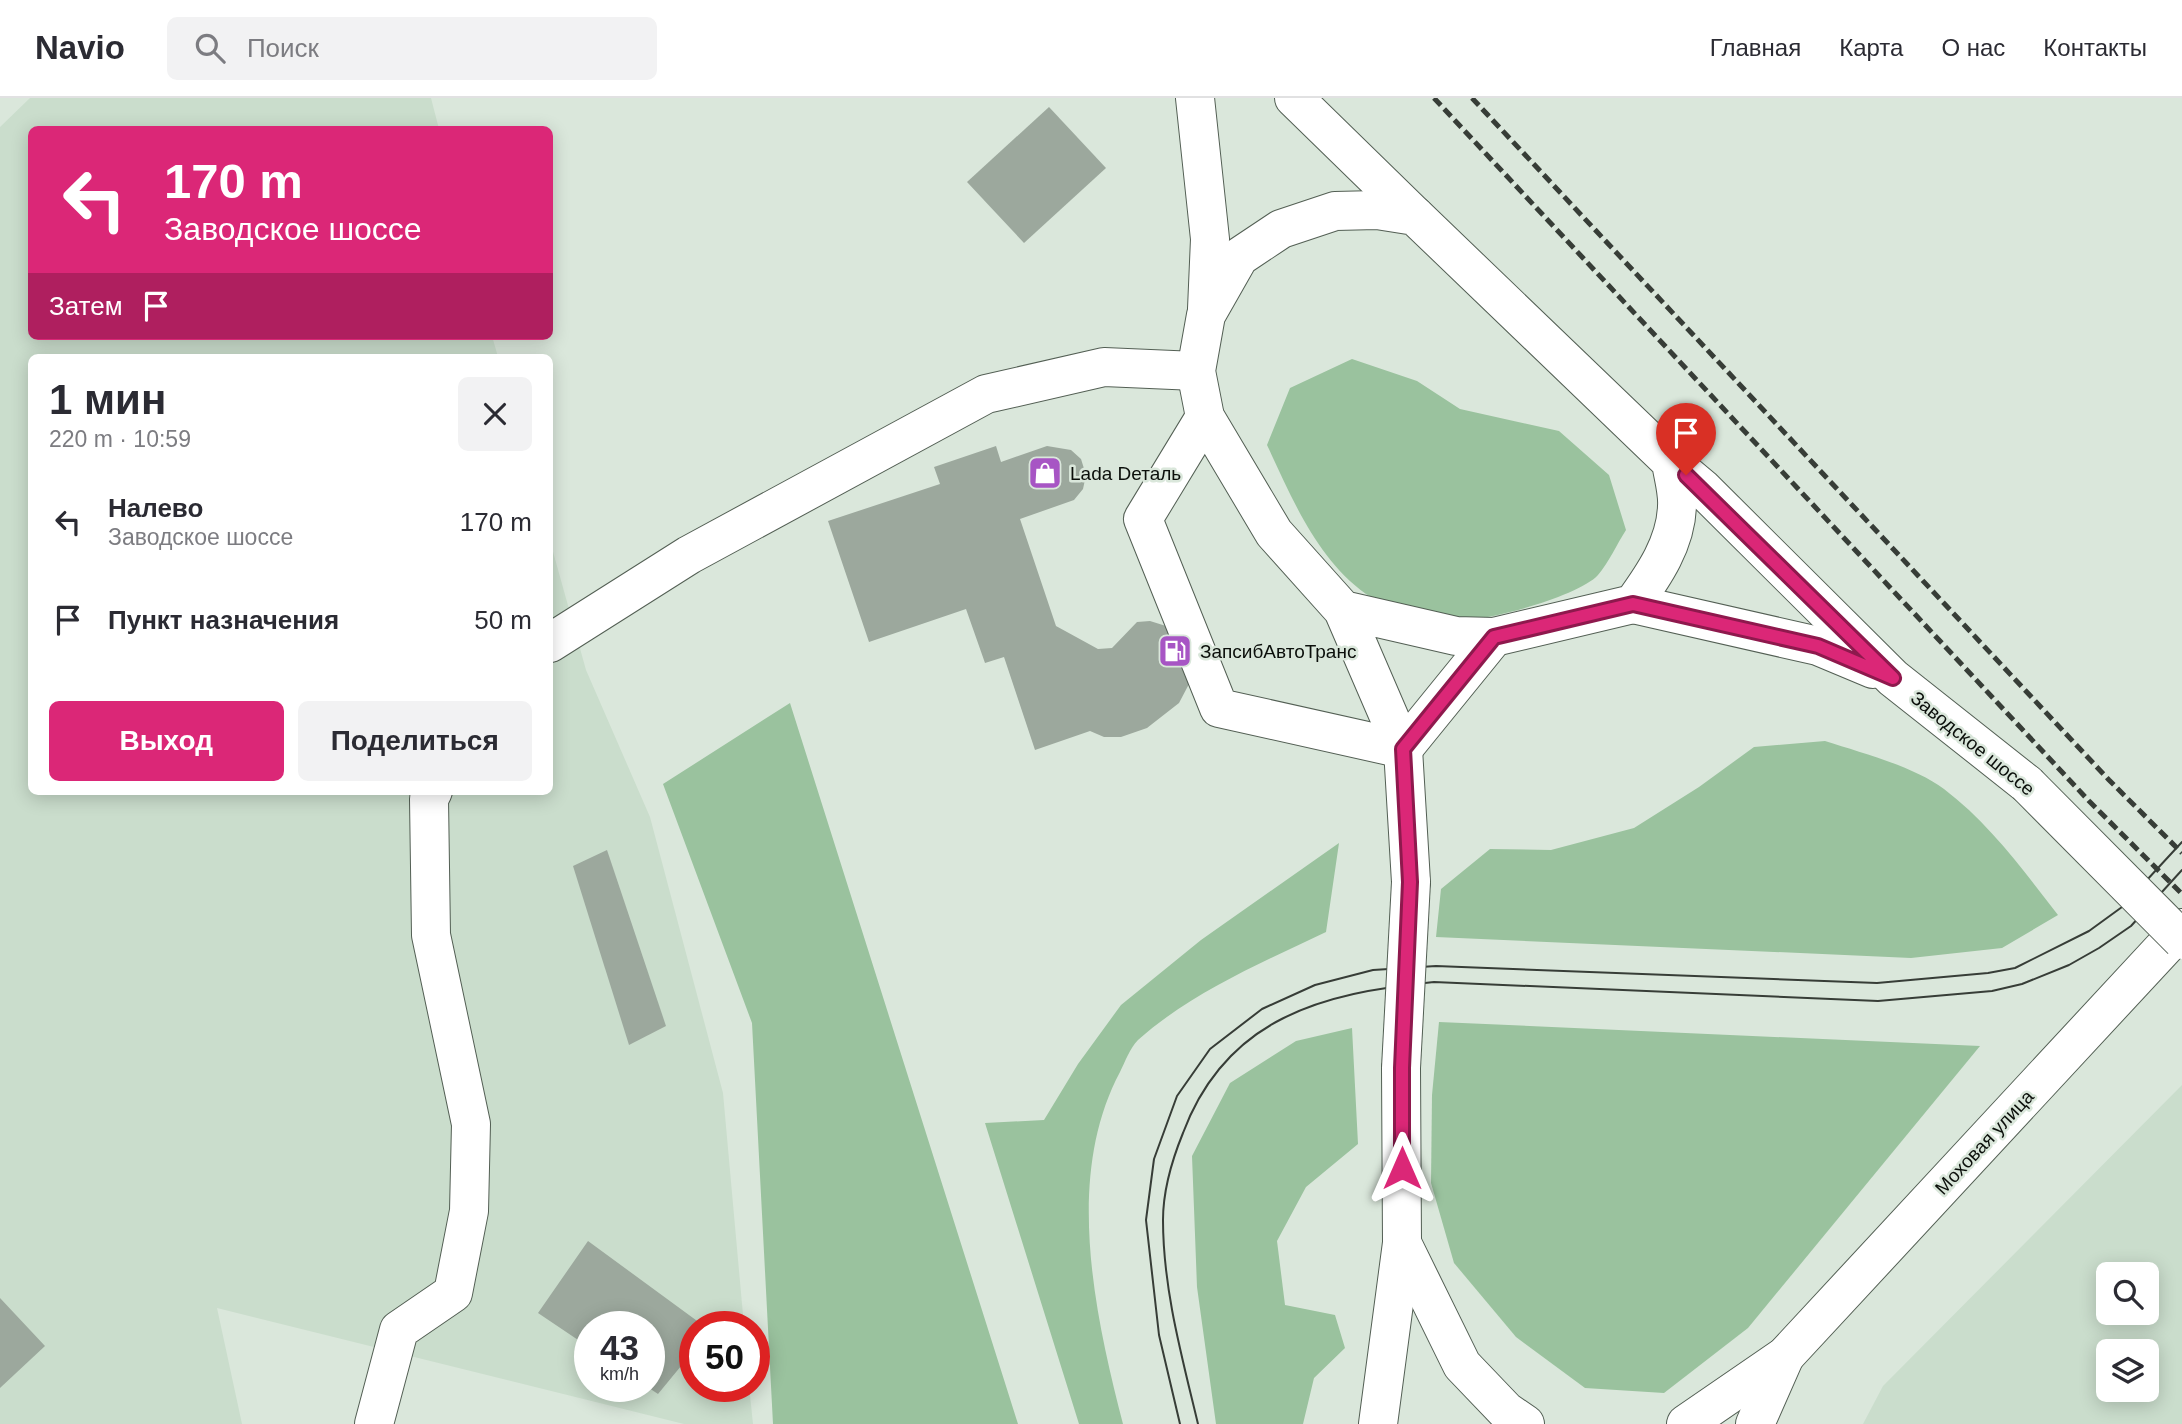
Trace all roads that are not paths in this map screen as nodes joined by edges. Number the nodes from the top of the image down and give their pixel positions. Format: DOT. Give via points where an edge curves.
graph roads {
  1 [pos="1195,98"];
  2 [pos="1294,98"];
  3 [pos="1415,216"];
  4 [pos="1206,315"];
  5 [pos="1196,371"];
  6 [pos="1205,416"];
  7 [pos="1671,462"];
  8 [pos="1633,604"];
  9 [pos="1343,610"];
  10 [pos="1494,637"];
  11 [pos="553,641"];
  12 [pos="1893,678"];
  13 [pos="1403,749"];
  14 [pos="431,795"];
  15 [pos="2182,928"];
  16 [pos="2182,940"];
  17 [pos="1402,1243"];
  18 [pos="1785,1356"];
  19 [pos="374,1424"];
  20 [pos="1378,1424"];
  21 [pos="1525,1424"];
  22 [pos="1686,1424"];
  23 [pos="1755,1424"];
  1 -- 4 [label="main road" via="1210,239"];
  2 -- 3 [label="main road"];
  3 -- 4 [label="main road" via="1377,210 1335,211 1281,229 1239,257"];
  3 -- 7 [label="main road, Заводское шоссе"];
  4 -- 5 [label="main road"];
  5 -- 6 [label="main road"];
  5 -- 11 [label="main road" via="1104,367 986,394 689,555"];
  6 -- 9 [label="main road" via="1274,533"];
  6 -- 13 [label="main road" via="1143,519 1219,708"];
  7 -- 8 [label="main road" via="1678,506 1669,545"];
  7 -- 12 [label="main road, Заводское шоссе"];
  8 -- 10 [label="main road"];
  8 -- 12 [label="main road" via="1818,646"];
  9 -- 10 [label="main road" via="1456,636"];
  9 -- 13 [label="main road"];
  10 -- 13 [label="main road"];
  12 -- 16 [label="main road, Заводское шоссе, bridge" via="2027,784"];
  13 -- 17 [label="main road, bridge" via="1410,882 1402,1068"];
  14 -- 19 [label="main road" via="430,935 471,1124 469,1211 453,1293 399,1330"];
  15 -- 18 [label="main road, Моховая улица"];
  17 -- 20 [label="main road"];
  17 -- 21 [label="main road" via="1462,1365"];
  18 -- 22 [label="main road"];
  18 -- 23 [label="main road"];
}
